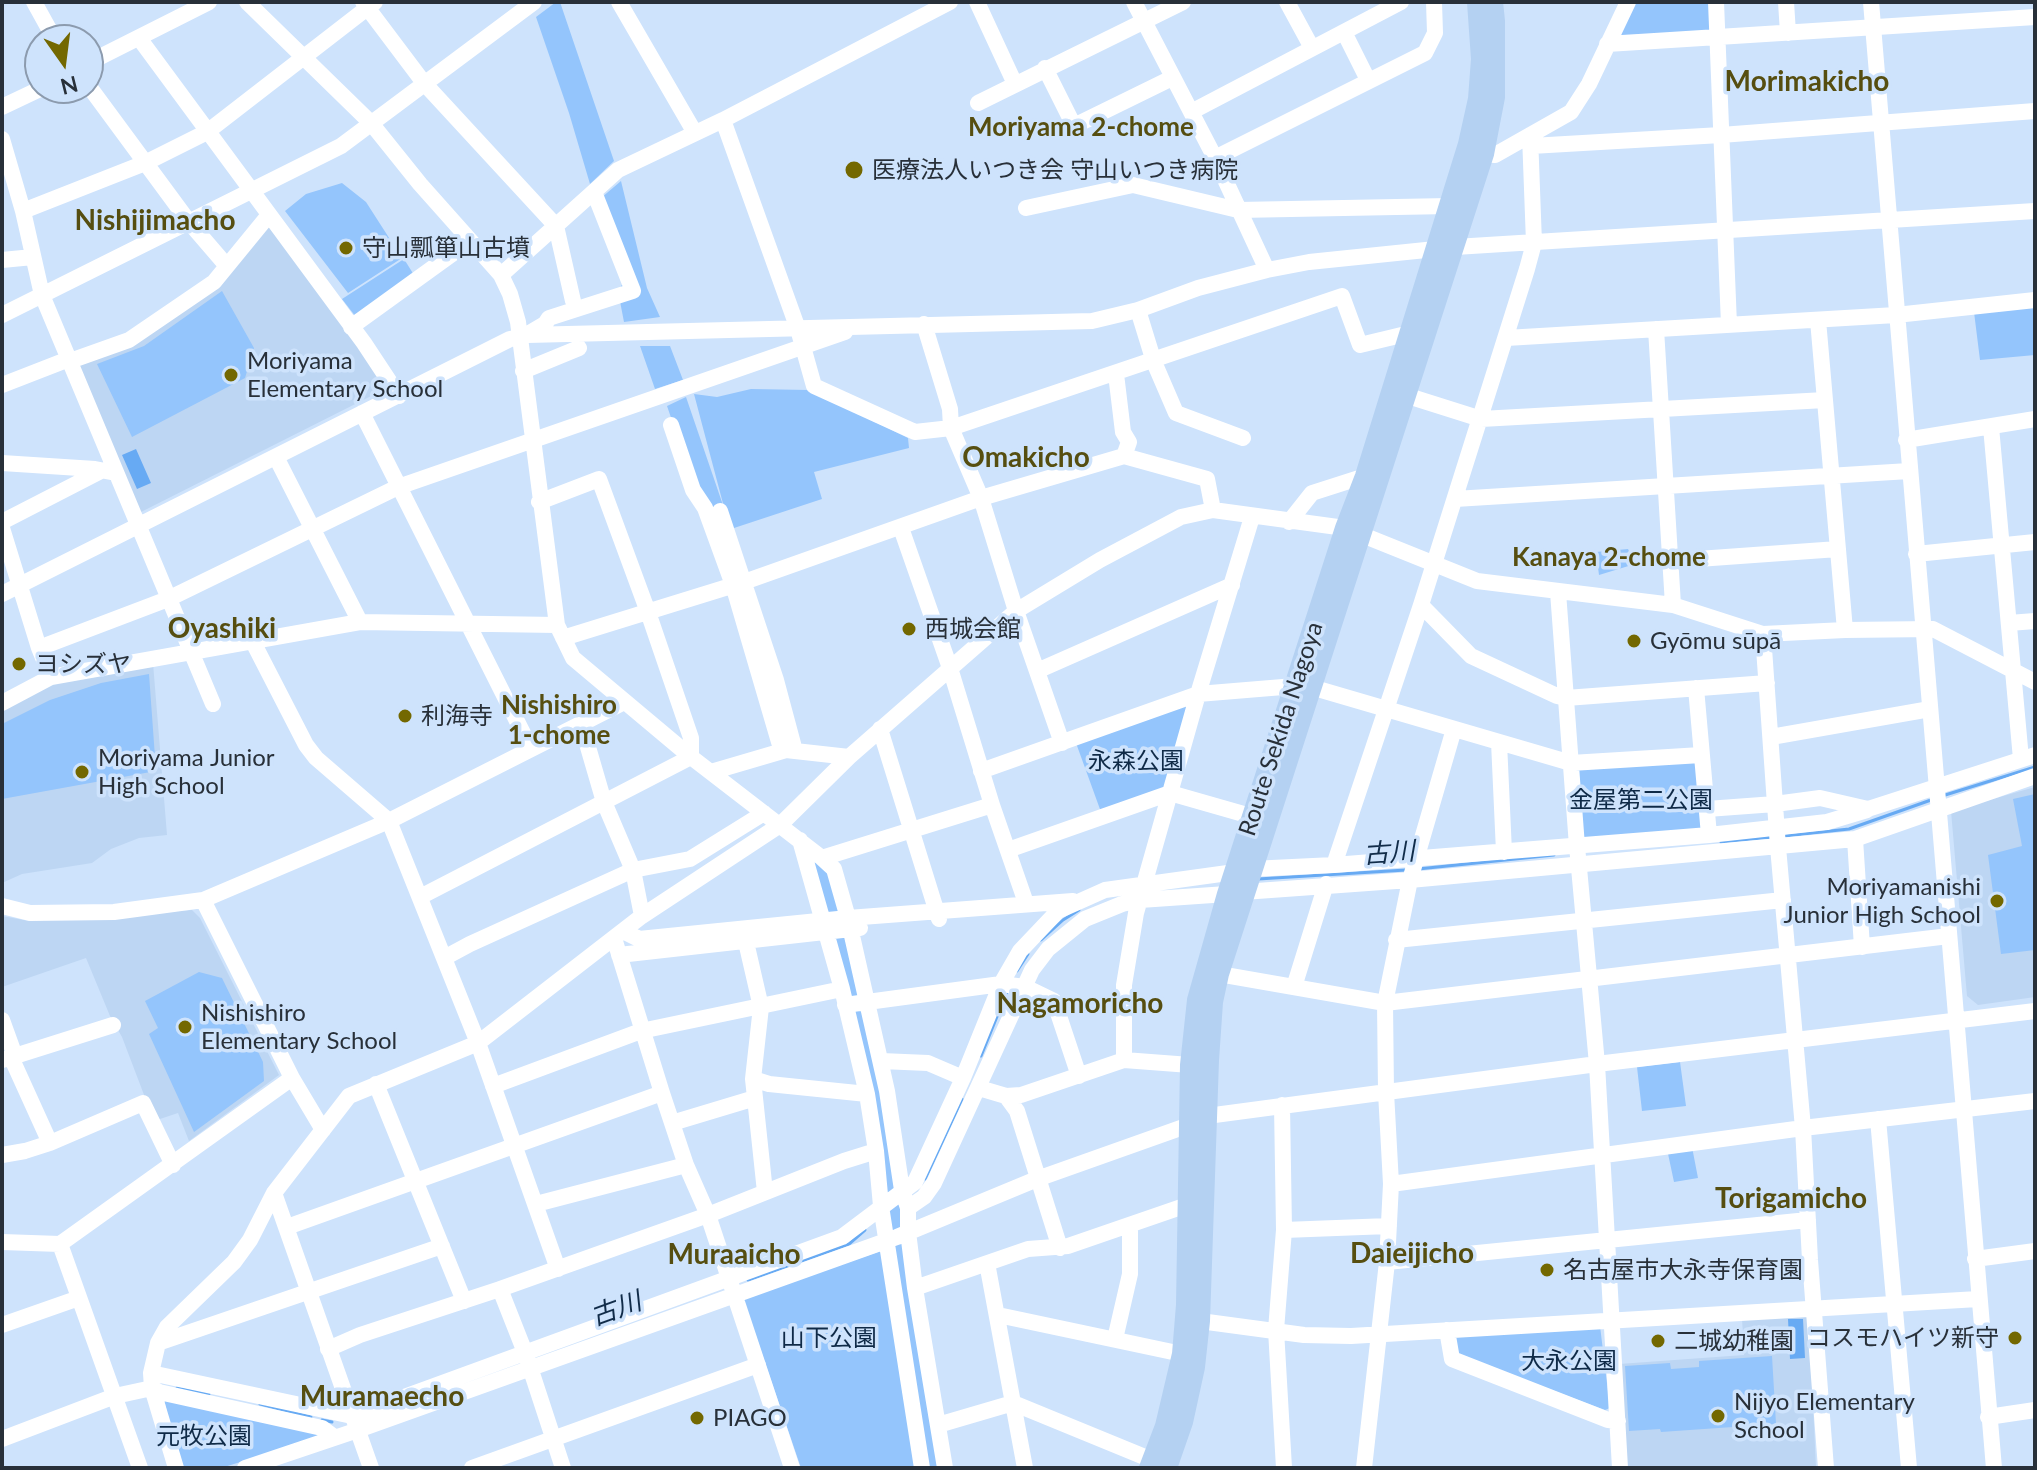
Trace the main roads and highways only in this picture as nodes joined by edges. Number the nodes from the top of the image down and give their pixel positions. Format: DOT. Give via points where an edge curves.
graph roads {
  1 [pos="1477,2"];
  2 [pos="1493,2"];
  3 [pos="1446,248"];
  4 [pos="1353,530"];
  5 [pos="1303,686"];
  6 [pos="1243,871"];
  7 [pos="1235,893"];
  8 [pos="1198,1120"];
  9 [pos="1156,1465"];
  1 -- 3 [label="main road, Route Sekida Nagoya" via="1478,99 1449,206"];
  2 -- 3 [label="main road, Route Sekida Nagoya" via="1495,97 1484,154"];
  3 -- 4 [label="main road, Route Sekida Nagoya" via="1405,395"];
  3 -- 4 [label="main road, Route Sekida Nagoya" via="1410,333"];
  4 -- 5 [label="main road, Route Sekida Nagoya"];
  5 -- 6 [label="main road, Route Sekida Nagoya"];
  5 -- 6 [label="main road, Route Sekida Nagoya" via="1254,817"];
  6 -- 7 [label="main road, Route Sekida Nagoya"];
  7 -- 8 [label="main road, Route Sekida Nagoya"];
  7 -- 8 [label="main road, Route Sekida Nagoya" via="1197,1000 1190,1065"];
  8 -- 9 [label="main road, Route Sekida Nagoya" via="1187,1205 1182,1354"];
  8 -- 9 [label="main road, Route Sekida Nagoya" via="1200,1321 1195,1367 1183,1422"];
}
